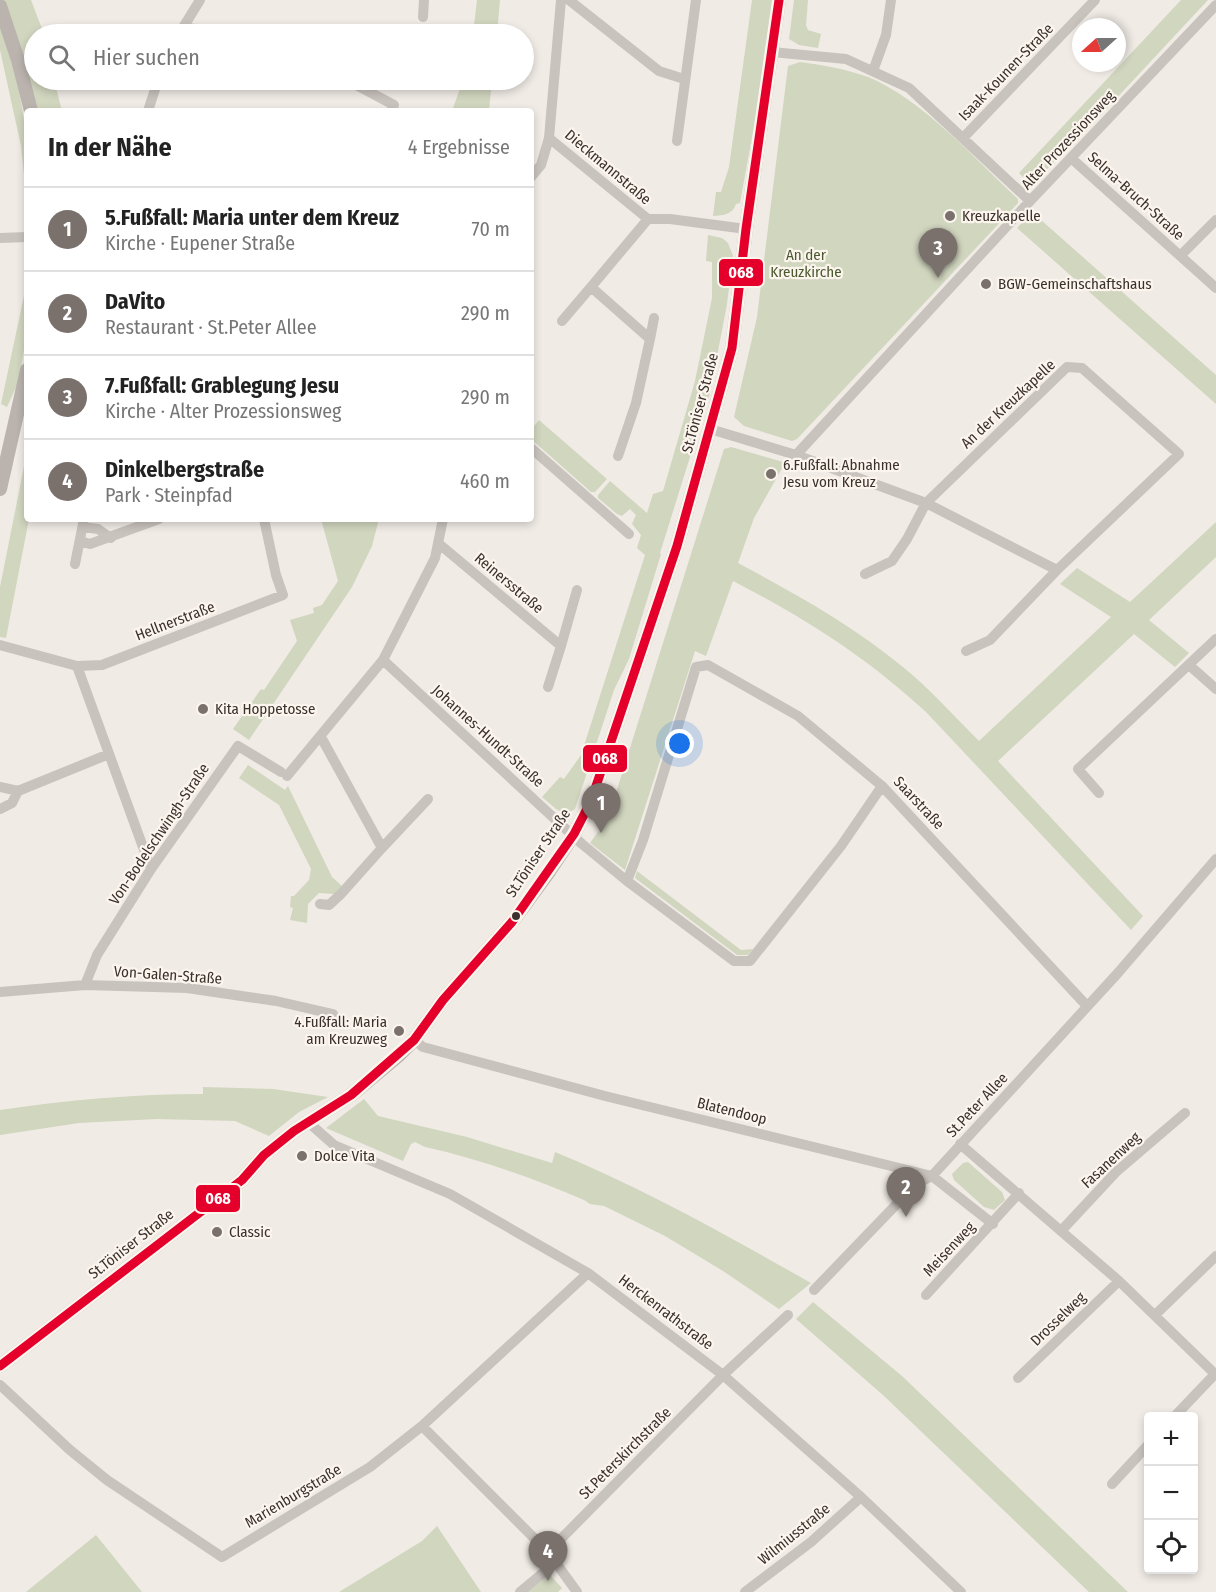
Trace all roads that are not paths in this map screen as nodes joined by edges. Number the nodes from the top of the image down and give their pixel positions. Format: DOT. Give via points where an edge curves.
graph roads {
  1 [pos="424,0"];
  2 [pos="561,0"];
  3 [pos="569,0"];
  4 [pos="696,0"];
  5 [pos="779,0"];
  6 [pos="891,0"];
  7 [pos="1095,0"];
  8 [pos="196,1"];
  9 [pos="1216,5"];
  10 [pos="0,6"];
  11 [pos="423,17"];
  12 [pos="184,24"];
  13 [pos="772,52"];
  14 [pos="873,71"];
  15 [pos="684,79"];
  16 [pos="24,84"];
  17 [pos="26,90"];
  18 [pos="155,90"];
  19 [pos="366,90"];
  20 [pos="30,108"];
  21 [pos="149,108"];
  22 [pos="392,108"];
  23 [pos="549,138"];
  24 [pos="963,138"];
  25 [pos="677,141"];
  26 [pos="1071,158"];
  27 [pos="534,173"];
  28 [pos="1030,201"];
  29 [pos="648,219"];
  30 [pos="1216,220"];
  31 [pos="746,229"];
  32 [pos="24,237"];
  33 [pos="0,238"];
  34 [pos="1180,256"];
  35 [pos="591,287"];
  36 [pos="1216,288"];
  37 [pos="654,318"];
  38 [pos="562,321"];
  39 [pos="650,339"];
  40 [pos="24,383"];
  41 [pos="711,429"];
  42 [pos="534,451"];
  43 [pos="796,455"];
  44 [pos="618,456"];
  45 [pos="0,489"];
  46 [pos="926,503"];
  47 [pos="151,522"];
  48 [pos="265,522"];
  49 [pos="442,522"];
  50 [pos="83,523"];
  51 [pos="629,534"];
  52 [pos="111,538"];
  53 [pos="80,541"];
  54 [pos="438,543"];
  55 [pos="75,564"];
  56 [pos="1057,570"];
  57 [pos="865,574"];
  58 [pos="577,590"];
  59 [pos="1216,639"];
  60 [pos="0,645"];
  61 [pos="561,646"];
  62 [pos="966,651"];
  63 [pos="382,660"];
  64 [pos="1189,665"];
  65 [pos="77,666"];
  66 [pos="548,687"];
  67 [pos="1216,689"];
  68 [pos="321,737"];
  69 [pos="109,754"];
  70 [pos="882,786"];
  71 [pos="0,787"];
  72 [pos="18,791"];
  73 [pos="1099,793"];
  74 [pos="428,799"];
  75 [pos="0,809"];
  76 [pos="574,834"];
  77 [pos="382,848"];
  78 [pos="1216,859"];
  79 [pos="151,869"];
  80 [pos="627,881"];
  81 [pos="320,904"];
  82 [pos="85,985"];
  83 [pos="0,992"];
  84 [pos="1087,1006"];
  85 [pos="333,1014"];
  86 [pos="414,1040"];
  87 [pos="1185,1113"];
  88 [pos="308,1122"];
  89 [pos="960,1144"];
  90 [pos="932,1176"];
  91 [pos="1019,1193"];
  92 [pos="993,1224"];
  93 [pos="1061,1231"];
  94 [pos="1216,1256"];
  95 [pos="588,1273"];
  96 [pos="1119,1281"];
  97 [pos="814,1290"];
  98 [pos="926,1295"];
  99 [pos="788,1315"];
  100 [pos="1155,1315"];
  101 [pos="0,1366"];
  102 [pos="723,1375"];
  103 [pos="1216,1375"];
  104 [pos="1018,1378"];
  105 [pos="0,1385"];
  106 [pos="1179,1412"];
  107 [pos="422,1426"];
  108 [pos="1144,1450"];
  109 [pos="1112,1484"];
  110 [pos="861,1497"];
  111 [pos="548,1552"];
  112 [pos="520,1592"];
  113 [pos="577,1592"];
  114 [pos="745,1592"];
  115 [pos="961,1592"];
  1 -- 11 [label="street"];
  2 -- 23 [label="street"];
  3 -- 15 [label="street" via="659,71"];
  4 -- 15 [label="street"];
  5 -- 13 [label="main road, St.Töniser Straße"];
  6 -- 14 [label="street" via="886,35"];
  7 -- 24 [label="street, Isaak-Kounen-Straße"];
  8 -- 12 [label="street"];
  9 -- 26 [label="street, Alter Prozessionsweg"];
  10 -- 16 [label="main road"];
  13 -- 14 [label="street, Isaak-Kounen-Straße" via="846,59"];
  13 -- 31 [label="main road, St.Töniser Straße"];
  14 -- 24 [label="street, Isaak-Kounen-Straße" via="909,88"];
  15 -- 25 [label="street"];
  17 -- 20 [label="main road"];
  18 -- 21 [label="street"];
  19 -- 22 [label="street" via="394,105"];
  23 -- 27 [label="street" via="541,165"];
  23 -- 29 [label="street, Dieckmannstraße"];
  24 -- 28 [label="street, Isaak-Kounen-Straße"];
  26 -- 28 [label="street, Alter Prozessionsweg"];
  26 -- 34 [label="street, Selma-Bruch-Straße"];
  28 -- 43 [label="street, Alter Prozessionsweg"];
  29 -- 31 [label="street, Dieckmannstraße"];
  29 -- 35 [label="street, Dieckmannstraße"];
  30 -- 34 [label="street, Selma-Bruch-Straße"];
  31 -- 41 [label="main road, St.Töniser Straße" via="732,348"];
  32 -- 33 [label="street"];
  34 -- 36 [label="street, Selma-Bruch-Straße"];
  35 -- 38 [label="street, Dieckmannstraße"];
  35 -- 39 [label="street"];
  37 -- 39 [label="street"];
  39 -- 44 [label="street" via="636,403"];
  40 -- 45 [label="main road"];
  41 -- 43 [label="street"];
  41 -- 76 [label="main road, St.Töniser Straße" via="677,546 594,792"];
  42 -- 51 [label="street"];
  43 -- 46 [label="street"];
  46 -- 56 [label="street"];
  46 -- 56 [label="street, An der Kreuzkapelle" via="1067,368 1082,368 1179,454"];
  46 -- 57 [label="street, An der Kreuzkapelle" via="892,561"];
  47 -- 52 [label="street"];
  48 -- 65 [label="street, Hellnerstraße" via="283,595 102,665"];
  49 -- 54 [label="street"];
  50 -- 52 [label="street"];
  50 -- 53 [label="street"];
  52 -- 53 [label="street" via="90,544"];
  53 -- 55 [label="street"];
  54 -- 61 [label="street, Reinersstraße"];
  54 -- 63 [label="street" via="435,558"];
  56 -- 62 [label="street, An der Kreuzkapelle" via="990,640"];
  58 -- 61 [label="street"];
  59 -- 64 [label="street"];
  60 -- 65 [label="street, Hellnerstraße"];
  61 -- 66 [label="street"];
  63 -- 68 [label="street"];
  63 -- 76 [label="street, Johannes-Hundt-Straße"];
  64 -- 67 [label="street"];
  64 -- 73 [label="street" via="1078,769"];
  65 -- 69 [label="street"];
  68 -- 77 [label="street"];
  68 -- 79 [label="street, Von-Bodelschwingh-Straße" via="284,774 238,746"];
  69 -- 72 [label="street"];
  69 -- 79 [label="street"];
  70 -- 80 [label="street, Johannes-Hundt-Straße" via="841,846 750,961 734,961"];
  70 -- 80 [label="street, Saarstraße" via="798,716 708,665 696,667"];
  70 -- 84 [label="street, Saarstraße"];
  71 -- 72 [label="street"];
  72 -- 75 [label="street" via="12,803"];
  74 -- 77 [label="street"];
  76 -- 80 [label="street, Johannes-Hundt-Straße"];
  76 -- 86 [label="main road, St.Töniser Straße" via="512,922 443,999"];
  77 -- 81 [label="street" via="329,905"];
  78 -- 84 [label="street, St.Peter Allee"];
  79 -- 82 [label="street, Von-Bodelschwingh-Straße" via="97,955"];
  82 -- 83 [label="street, Von-Galen-Straße"];
  82 -- 85 [label="street, Von-Galen-Straße" via="187,988"];
  84 -- 89 [label="street, St.Peter Allee"];
  86 -- 88 [label="main road, St.Töniser Straße" via="358,1089"];
  86 -- 90 [label="street, Blatendoop" via="423,1047 593,1093"];
  87 -- 93 [label="street, Fasanenweg" via="1116,1172"];
  88 -- 95 [label="street, Herckenrathstraße" via="334,1145 450,1194"];
  88 -- 101 [label="main road, St.Töniser Straße" via="264,1155 242,1180"];
  89 -- 90 [label="street, St.Peter Allee"];
  89 -- 91 [label="street"];
  90 -- 92 [label="street, Blatendoop"];
  90 -- 97 [label="street, St.Peter Allee" via="916,1184"];
  91 -- 92 [label="street"];
  91 -- 93 [label="street"];
  92 -- 98 [label="street, Meisenweg"];
  93 -- 96 [label="street"];
  94 -- 100 [label="street"];
  95 -- 102 [label="street, Herckenrathstraße"];
  95 -- 107 [label="street, Marienburgstraße"];
  96 -- 100 [label="street"];
  96 -- 104 [label="street, Drosselweg"];
  99 -- 102 [label="street"];
  100 -- 103 [label="street"];
  102 -- 110 [label="street, Herckenrathstraße"];
  102 -- 111 [label="street, St.Peterskirchstraße"];
  103 -- 106 [label="street"];
  105 -- 107 [label="street, Marienburgstraße" via="107,1480 222,1557 370,1467"];
  107 -- 111 [label="street"];
  108 -- 109 [label="street"];
  110 -- 114 [label="street, Wilmiusstraße" via="811,1542"];
  110 -- 115 [label="street, Herckenrathstraße"];
  111 -- 112 [label="street" via="544,1572"];
  111 -- 113 [label="street"];
}
